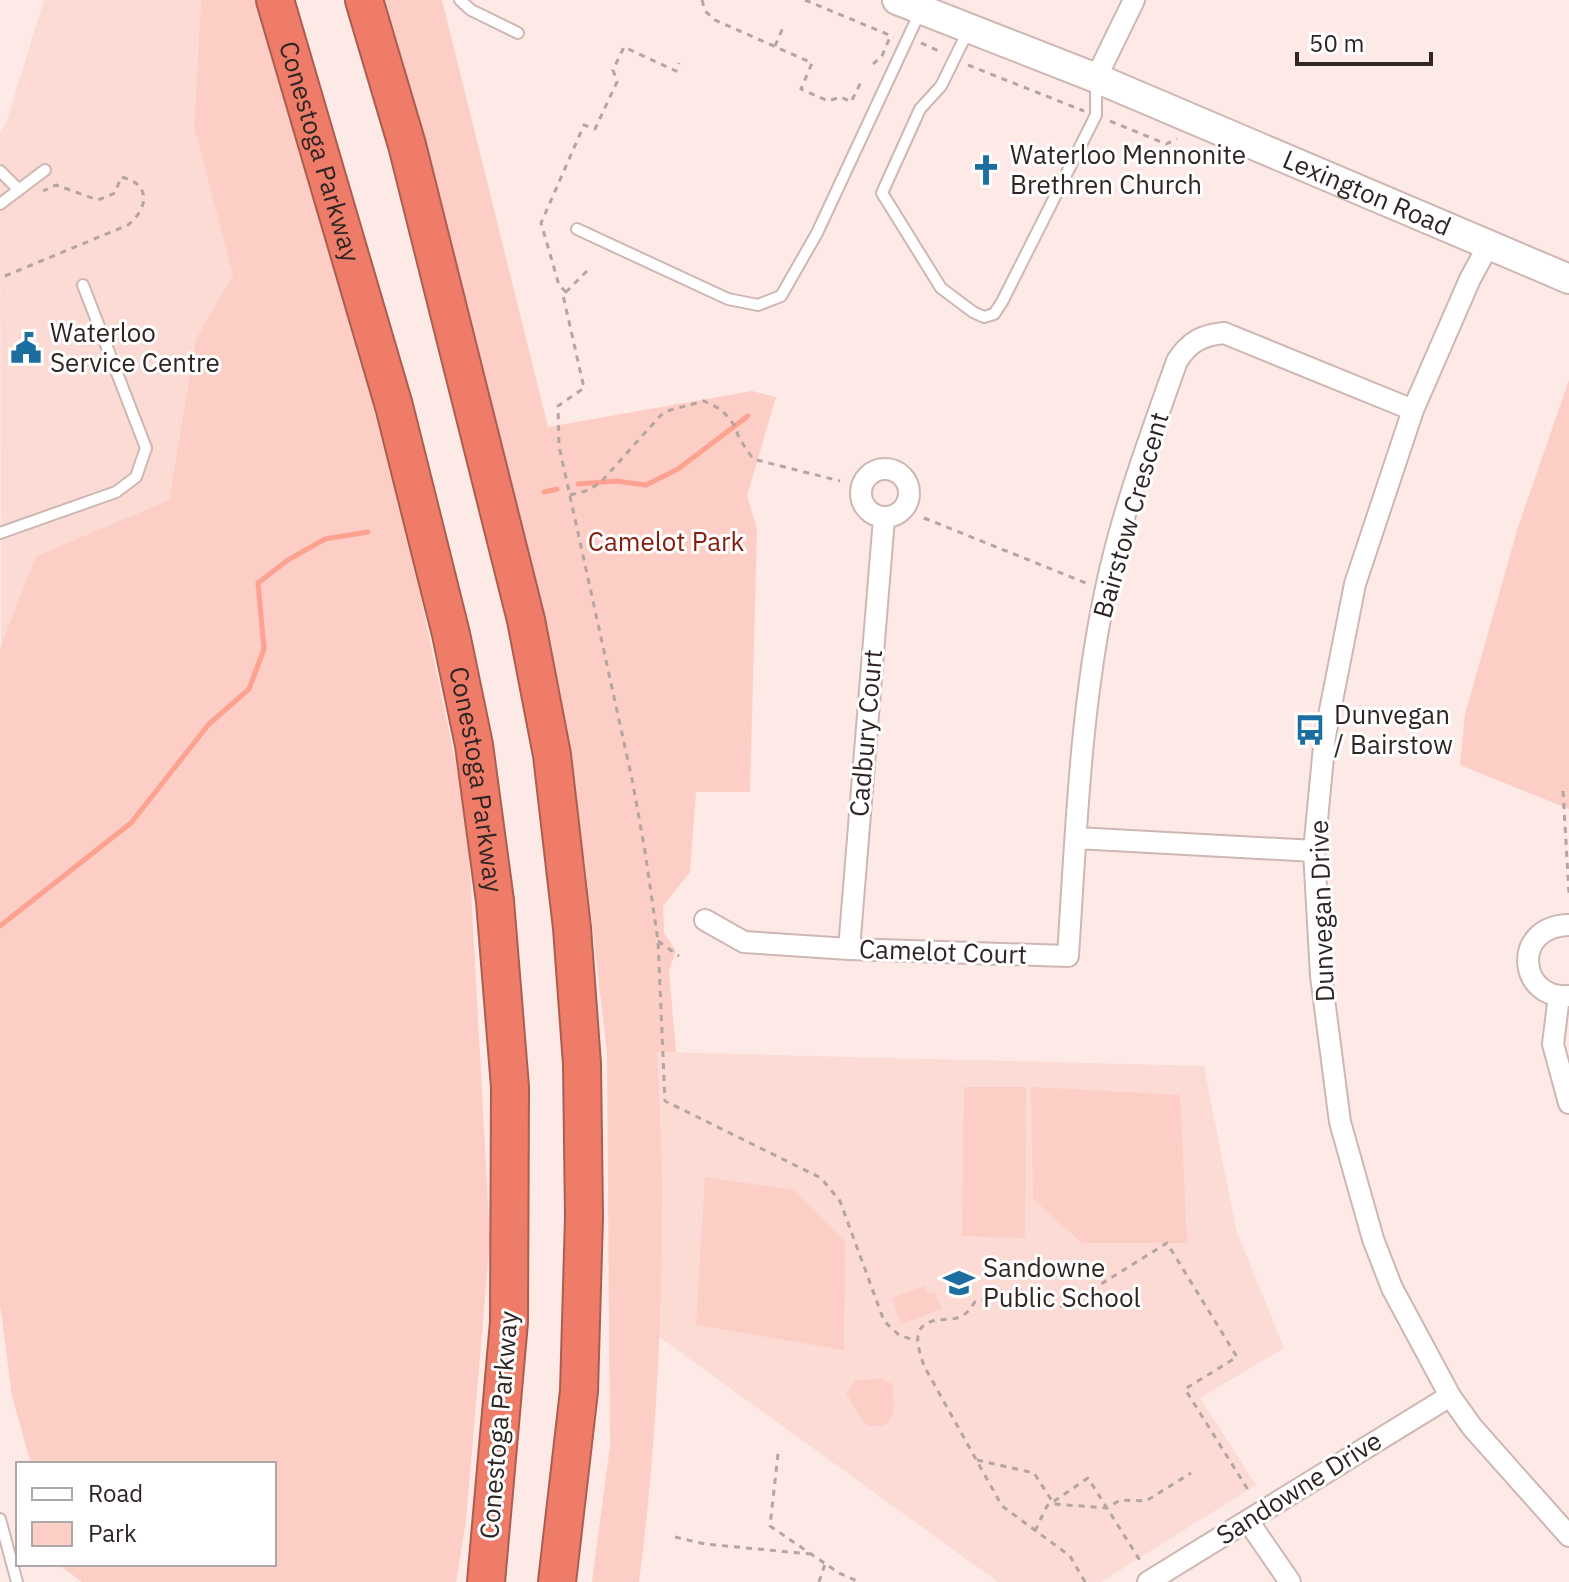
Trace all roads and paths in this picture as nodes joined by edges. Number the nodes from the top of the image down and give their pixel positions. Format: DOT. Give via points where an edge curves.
graph roads {
  1 [pos="275,0"];
  2 [pos="364,0"];
  3 [pos="460,0"];
  4 [pos="702,0"];
  5 [pos="805,0"];
  6 [pos="1134,0"];
  7 [pos="909,5"];
  8 [pos="784,25"];
  9 [pos="969,29"];
  10 [pos="518,33"];
  11 [pos="890,35"];
  12 [pos="906,40"];
  13 [pos="775,46"];
  14 [pos="954,58"];
  15 [pos="679,63"];
  16 [pos="873,64"];
  17 [pos="1096,78"];
  18 [pos="861,82"];
  19 [pos="1096,115"];
  20 [pos="1166,144"];
  21 [pos="45,170"];
  22 [pos="0,171"];
  23 [pos="19,190"];
  24 [pos="42,191"];
  25 [pos="0,204"];
  26 [pos="577,229"];
  27 [pos="1488,246"];
  28 [pos="587,271"];
  29 [pos="5,276"];
  30 [pos="1569,279"];
  31 [pos="83,285"];
  32 [pos="566,292"];
  33 [pos="1413,410"];
  34 [pos="559,446"];
  35 [pos="840,481"];
  36 [pos="570,495"];
  37 [pos="884,518"];
  38 [pos="924,518"];
  39 [pos="0,533"];
  40 [pos="1086,583"];
  41 [pos="1563,791"];
  42 [pos="1076,838"];
  43 [pos="1314,851"];
  44 [pos="1569,894"];
  45 [pos="705,920"];
  46 [pos="1569,925"];
  47 [pos="658,941"];
  48 [pos="849,949"];
  49 [pos="679,956"];
  50 [pos="1564,996"];
  51 [pos="1569,1103"];
  52 [pos="1450,1396"];
  53 [pos="778,1454"];
  54 [pos="977,1460"];
  55 [pos="1191,1473"];
  56 [pos="1250,1493"];
  57 [pos="1051,1501"];
  58 [pos="1107,1508"];
  59 [pos="0,1519"];
  60 [pos="1248,1521"];
  61 [pos="1035,1531"];
  62 [pos="1569,1536"];
  63 [pos="675,1537"];
  64 [pos="812,1554"];
  65 [pos="1141,1562"];
  66 [pos="825,1564"];
  67 [pos="0,1578"];
  68 [pos="15,1579"];
  69 [pos="486,1582"];
  70 [pos="557,1582"];
  71 [pos="819,1582"];
  72 [pos="859,1582"];
  73 [pos="1085,1582"];
  74 [pos="1148,1582"];
  75 [pos="1290,1582"];
  1 -- 69 [label="highway, Conestoga Parkway" via="394,406 451,634 474,745 493,886 510,1087 510,1307"];
  2 -- 70 [label="highway" via="407,145 515,574 552,755 582,1064 584,1217 579,1391"];
  3 -- 10 [label="lane"];
  4 -- 13 [label="path" via="715,20"];
  5 -- 11 [label="path"];
  6 -- 17 [label="street"];
  7 -- 9 [label="main road, Lexington Road"];
  7 -- 12 [label="lane"];
  8 -- 13 [label="path"];
  9 -- 14 [label="lane"];
  9 -- 17 [label="main road, Lexington Road"];
  11 -- 12 [label="path"];
  11 -- 16 [label="path"];
  12 -- 14 [label="path"];
  12 -- 26 [label="lane" via="817,233 781,296 758,305 728,299"];
  13 -- 18 [label="path" via="812,63 801,89 828,101 841,97 851,102"];
  14 -- 19 [label="path"];
  14 -- 19 [label="lane" via="941,86 920,109 882,193 941,288 984,317 994,314 1002,302"];
  15 -- 32 [label="path" via="676,71 624,47 613,70 617,82 595,129 584,125 541,223 559,285"];
  17 -- 19 [label="lane"];
  17 -- 27 [label="main road, Lexington Road"];
  19 -- 20 [label="path"];
  21 -- 23 [label="lane"];
  22 -- 23 [label="lane"];
  23 -- 25 [label="lane"];
  24 -- 29 [label="path" via="56,185 98,200 115,193 121,177 138,185 145,203 128,225"];
  27 -- 30 [label="main road, Lexington Road"];
  27 -- 33 [label="street, Dunvegan Drive"];
  28 -- 32 [label="path"];
  31 -- 39 [label="lane" via="146,448 136,477 116,492"];
  32 -- 34 [label="path" via="584,388 558,406"];
  33 -- 42 [label="street, Bairstow Crescent" via="1224,333 1208,334 1186,346 1139,467 1107,582 1088,702"];
  33 -- 43 [label="street, Dunvegan Drive" via="1355,584 1325,736"];
  35 -- 36 [label="path" via="753,459 722,410 704,401 667,411 601,482"];
  37 -- 48 [label="street, Cadbury Court"];
  38 -- 40 [label="path"];
  41 -- 44 [label="path"];
  42 -- 43 [label="street"];
  42 -- 48 [label="street, Camelot Court" via="1068,956"];
  43 -- 52 [label="street, Dunvegan Drive" via="1321,976 1340,1122 1392,1288"];
  45 -- 48 [label="street, Camelot Court" via="744,942"];
  46 -- 50 [label="street" via="1543,930 1529,949 1528,961 1543,990"];
  47 -- 49 [label="path"];
  50 -- 51 [label="street" via="1553,1044"];
  52 -- 60 [label="street, Sandowne Drive"];
  52 -- 62 [label="street, Dunvegan Drive"];
  53 -- 64 [label="path" via="770,1526"];
  54 -- 56 [label="path" via="924,1366 916,1341 921,1329 966,1314 975,1302 1020,1290 1032,1300 1064,1307 1167,1243 1237,1357 1185,1389"];
  54 -- 57 [label="path" via="1034,1473"];
  54 -- 61 [label="path" via="1002,1506"];
  55 -- 58 [label="path" via="1146,1501 1120,1500"];
  57 -- 58 [label="path"];
  57 -- 58 [label="path" via="1088,1478"];
  57 -- 61 [label="path"];
  58 -- 65 [label="path"];
  59 -- 68 [label="lane"];
  60 -- 74 [label="street, Sandowne Drive"];
  60 -- 75 [label="street"];
  61 -- 73 [label="path" via="1070,1556"];
  63 -- 64 [label="path"];
  64 -- 66 [label="path"];
  66 -- 71 [label="path"];
  66 -- 72 [label="path"];
  67 -- 68 [label="lane"];
}
